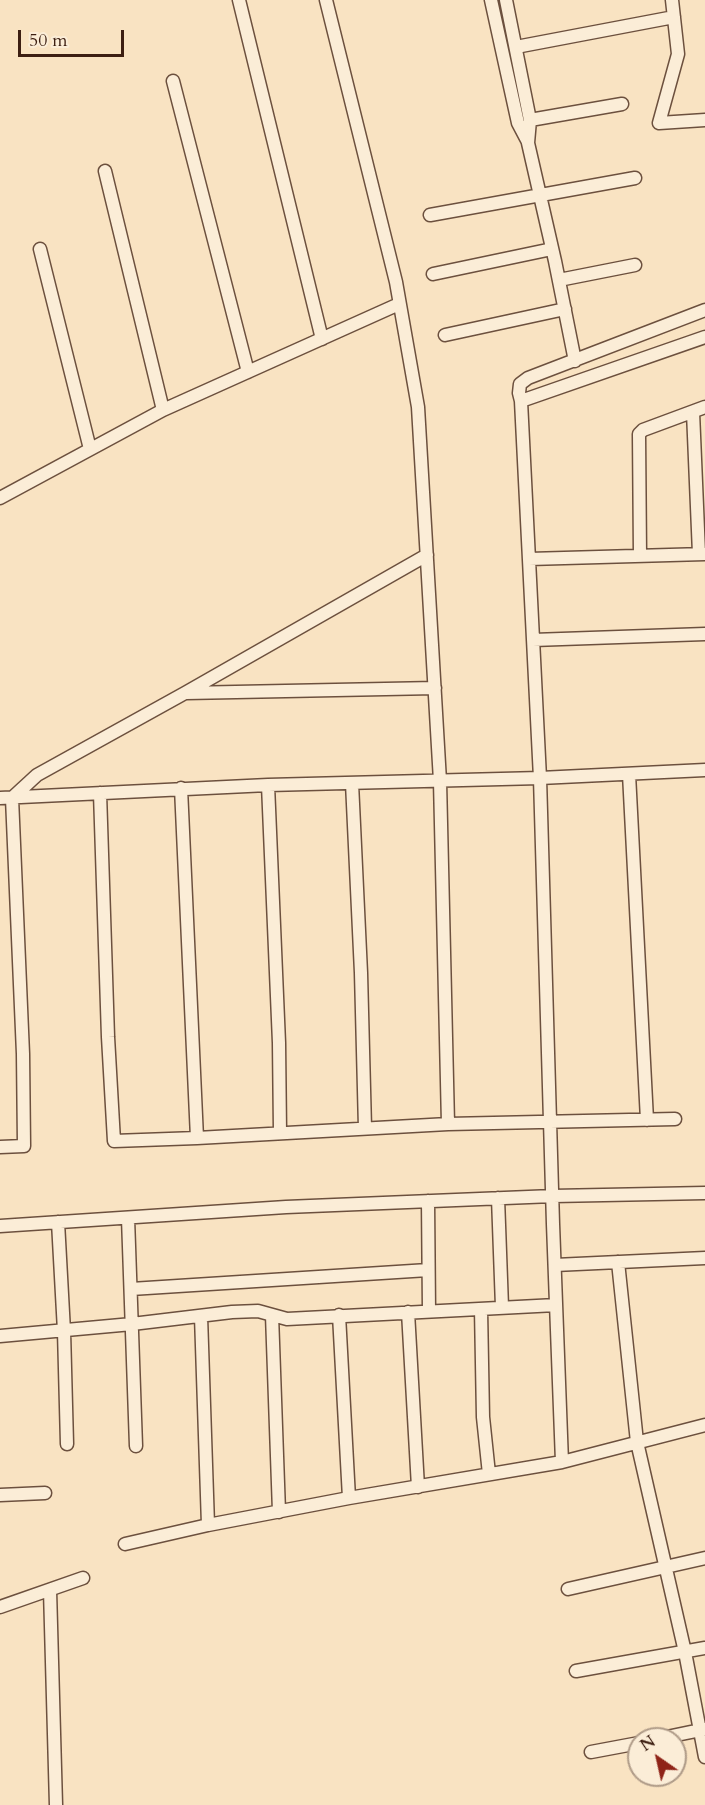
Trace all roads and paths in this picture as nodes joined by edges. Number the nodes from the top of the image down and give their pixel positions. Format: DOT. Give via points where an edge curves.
graph roads {
  1 [pos="239,0"];
  2 [pos="326,0"];
  3 [pos="491,0"];
  4 [pos="506,0"];
  5 [pos="672,0"];
  6 [pos="674,17"];
  7 [pos="516,47"];
  8 [pos="173,81"];
  9 [pos="622,104"];
  10 [pos="530,120"];
  11 [pos="705,120"];
  12 [pos="528,143"];
  13 [pos="105,171"];
  14 [pos="634,178"];
  15 [pos="540,194"];
  16 [pos="430,215"];
  17 [pos="40,249"];
  18 [pos="552,249"];
  19 [pos="635,265"];
  20 [pos="433,274"];
  21 [pos="559,280"];
  22 [pos="399,304"];
  23 [pos="565,309"];
  24 [pos="705,310"];
  25 [pos="445,335"];
  26 [pos="705,337"];
  27 [pos="322,339"];
  28 [pos="574,361"];
  29 [pos="248,372"];
  30 [pos="521,401"];
  31 [pos="705,407"];
  32 [pos="163,410"];
  33 [pos="693,412"];
  34 [pos="90,449"];
  35 [pos="0,498"];
  36 [pos="702,554"];
  37 [pos="427,555"];
  38 [pos="640,556"];
  39 [pos="529,559"];
  40 [pos="705,634"];
  41 [pos="533,640"];
  42 [pos="435,688"];
  43 [pos="185,693"];
  44 [pos="705,770"];
  45 [pos="629,774"];
  46 [pos="540,778"];
  47 [pos="440,781"];
  48 [pos="352,783"];
  49 [pos="268,785"];
  50 [pos="181,788"];
  51 [pos="100,793"];
  52 [pos="6,798"];
  53 [pos="675,1119"];
  54 [pos="647,1120"];
  55 [pos="550,1122"];
  56 [pos="448,1124"];
  57 [pos="365,1128"];
  58 [pos="280,1132"];
  59 [pos="197,1138"];
  60 [pos="0,1147"];
  61 [pos="705,1193"];
  62 [pos="552,1196"];
  63 [pos="498,1198"];
  64 [pos="428,1201"];
  65 [pos="128,1218"];
  66 [pos="58,1222"];
  67 [pos="0,1226"];
  68 [pos="705,1258"];
  69 [pos="618,1262"];
  70 [pos="555,1265"];
  71 [pos="429,1270"];
  72 [pos="130,1289"];
  73 [pos="556,1305"];
  74 [pos="502,1307"];
  75 [pos="480,1309"];
  76 [pos="429,1311"];
  77 [pos="408,1312"];
  78 [pos="272,1315"];
  79 [pos="201,1316"];
  80 [pos="339,1316"];
  81 [pos="132,1324"];
  82 [pos="64,1331"];
  83 [pos="0,1336"];
  84 [pos="705,1425"];
  85 [pos="637,1442"];
  86 [pos="67,1444"];
  87 [pos="136,1446"];
  88 [pos="562,1462"];
  89 [pos="489,1474"];
  90 [pos="418,1486"];
  91 [pos="45,1493"];
  92 [pos="0,1495"];
  93 [pos="349,1498"];
  94 [pos="279,1512"];
  95 [pos="208,1525"];
  96 [pos="125,1544"];
  97 [pos="705,1558"];
  98 [pos="665,1567"];
  99 [pos="83,1578"];
  100 [pos="568,1589"];
  101 [pos="50,1590"];
  102 [pos="0,1607"];
  103 [pos="705,1648"];
  104 [pos="685,1652"];
  105 [pos="576,1671"];
  106 [pos="702,1730"];
  107 [pos="687,1733"];
  108 [pos="627,1745"];
  109 [pos="591,1752"];
  110 [pos="705,1757"];
  111 [pos="56,1805"];
  1 -- 27 [label="street"];
  2 -- 22 [label="street"];
  3 -- 12 [label="street" via="518,123"];
  4 -- 7 [label="street"];
  5 -- 6 [label="street"];
  6 -- 7 [label="street"];
  6 -- 11 [label="street" via="678,54 659,123"];
  7 -- 10 [label="street"];
  8 -- 29 [label="street"];
  9 -- 10 [label="street"];
  10 -- 12 [label="street"];
  12 -- 15 [label="street"];
  13 -- 32 [label="street"];
  14 -- 15 [label="street"];
  15 -- 16 [label="street"];
  15 -- 18 [label="street"];
  17 -- 34 [label="street"];
  18 -- 20 [label="street"];
  18 -- 21 [label="street"];
  19 -- 21 [label="street"];
  21 -- 23 [label="street"];
  22 -- 27 [label="street"];
  22 -- 37 [label="street" via="418,407"];
  23 -- 25 [label="street"];
  23 -- 28 [label="street"];
  24 -- 28 [label="street"];
  26 -- 30 [label="street"];
  27 -- 29 [label="street"];
  28 -- 30 [label="street" via="520,384"];
  29 -- 32 [label="street"];
  30 -- 39 [label="street"];
  31 -- 33 [label="street"];
  32 -- 34 [label="street"];
  33 -- 36 [label="street"];
  33 -- 38 [label="street" via="639,434"];
  34 -- 35 [label="street"];
  36 -- 38 [label="street"];
  37 -- 42 [label="street"];
  37 -- 43 [label="street"];
  38 -- 39 [label="street"];
  39 -- 41 [label="street"];
  40 -- 41 [label="street"];
  41 -- 46 [label="street"];
  42 -- 43 [label="street"];
  42 -- 47 [label="street"];
  43 -- 52 [label="street" via="37,775"];
  44 -- 45 [label="street"];
  45 -- 46 [label="street"];
  45 -- 54 [label="street"];
  46 -- 47 [label="street"];
  46 -- 55 [label="street"];
  47 -- 48 [label="street"];
  47 -- 56 [label="street"];
  48 -- 49 [label="street"];
  48 -- 57 [label="street"];
  49 -- 50 [label="street"];
  49 -- 58 [label="street"];
  50 -- 51 [label="street"];
  50 -- 59 [label="street"];
  51 -- 52 [label="street"];
  51 -- 59 [label="street" via="114,1141"];
  52 -- 60 [label="street" via="23,1053 24,1146"];
  53 -- 54 [label="street"];
  54 -- 55 [label="street"];
  55 -- 56 [label="street"];
  55 -- 62 [label="street"];
  56 -- 57 [label="street"];
  57 -- 58 [label="street"];
  58 -- 59 [label="street"];
  61 -- 62 [label="street"];
  62 -- 63 [label="street"];
  62 -- 70 [label="street"];
  63 -- 64 [label="street"];
  63 -- 74 [label="street"];
  64 -- 65 [label="street"];
  64 -- 71 [label="street"];
  65 -- 66 [label="street"];
  65 -- 72 [label="street"];
  66 -- 67 [label="street"];
  66 -- 82 [label="street"];
  68 -- 69 [label="street"];
  69 -- 70 [label="street"];
  69 -- 85 [label="street"];
  70 -- 73 [label="street"];
  71 -- 72 [label="street"];
  71 -- 76 [label="street"];
  72 -- 81 [label="street"];
  73 -- 74 [label="street"];
  73 -- 88 [label="street"];
  74 -- 75 [label="street"];
  75 -- 76 [label="street"];
  75 -- 89 [label="street"];
  76 -- 77 [label="street"];
  77 -- 80 [label="street"];
  77 -- 90 [label="street"];
  78 -- 79 [label="street" via="258,1311"];
  78 -- 80 [label="street"];
  78 -- 94 [label="street"];
  79 -- 81 [label="street"];
  79 -- 95 [label="street"];
  80 -- 93 [label="street"];
  81 -- 82 [label="street"];
  81 -- 87 [label="street"];
  82 -- 83 [label="street"];
  82 -- 86 [label="street"];
  84 -- 85 [label="street"];
  85 -- 88 [label="street"];
  85 -- 98 [label="street"];
  88 -- 89 [label="street"];
  89 -- 90 [label="street"];
  90 -- 93 [label="street"];
  91 -- 92 [label="street"];
  93 -- 94 [label="street"];
  94 -- 95 [label="street"];
  95 -- 96 [label="street"];
  97 -- 98 [label="street"];
  98 -- 100 [label="street"];
  98 -- 104 [label="street"];
  99 -- 101 [label="street"];
  101 -- 102 [label="street"];
  101 -- 111 [label="street"];
  103 -- 104 [label="street"];
  104 -- 105 [label="street"];
  104 -- 106 [label="street"];
  106 -- 107 [label="street"];
  106 -- 110 [label="street"];
  108 -- 109 [label="street"];
}
